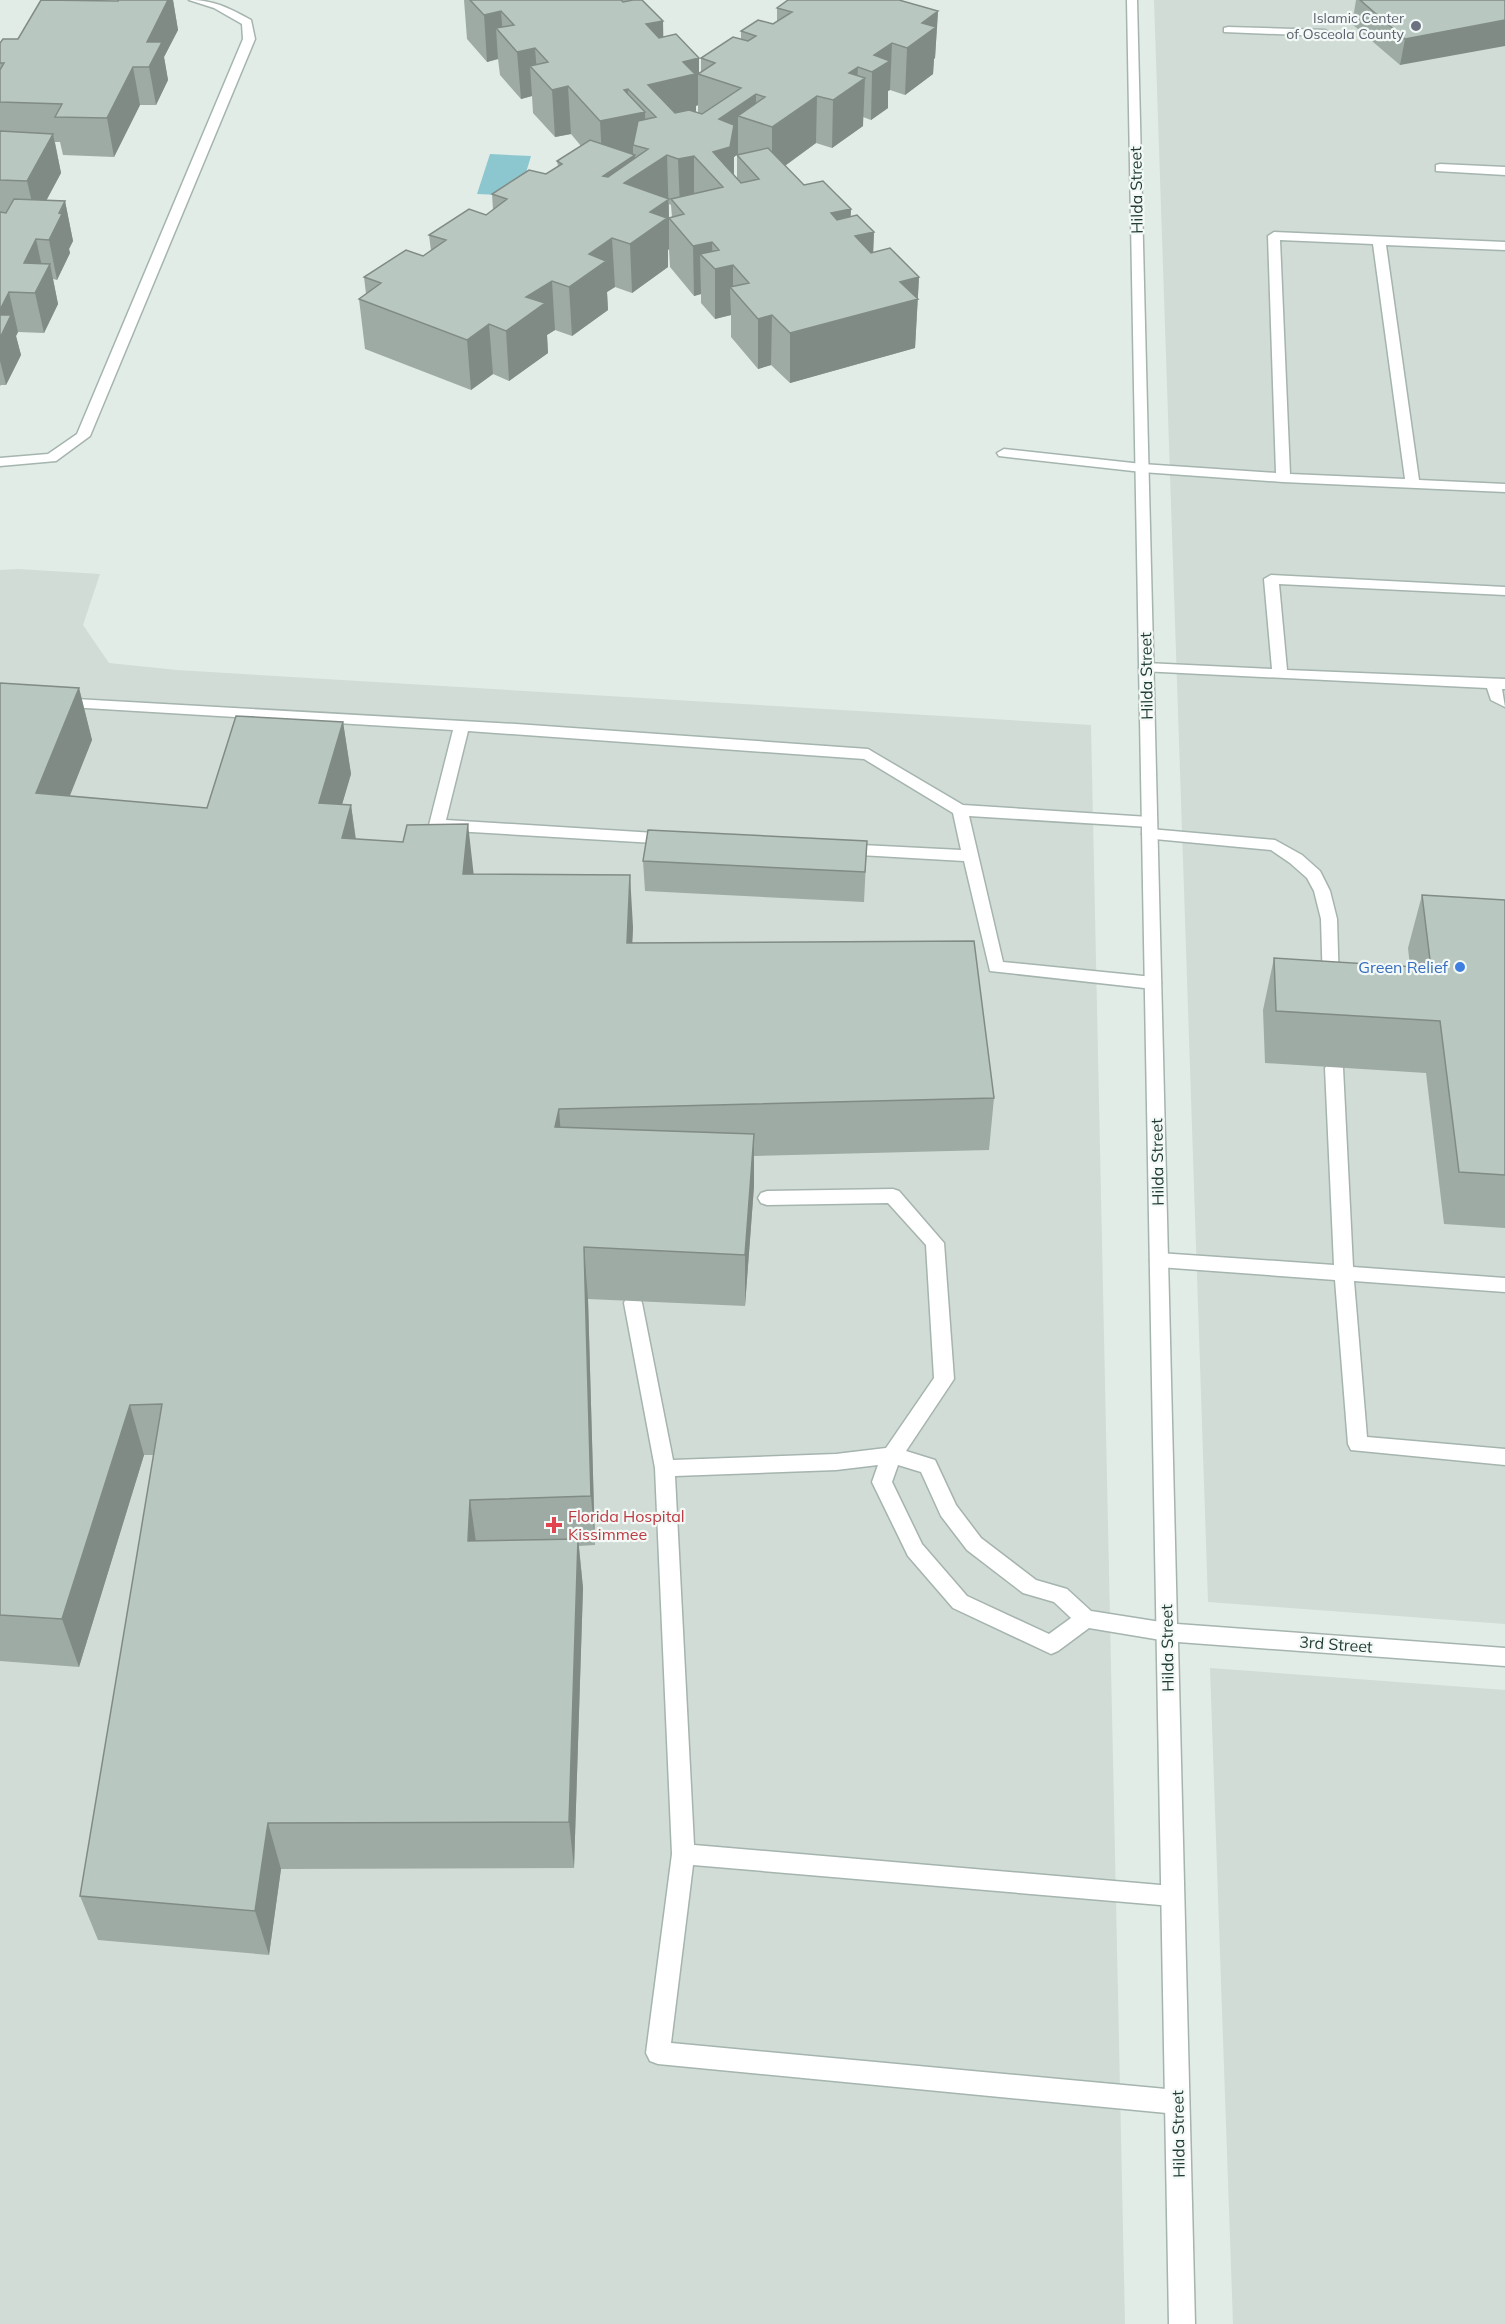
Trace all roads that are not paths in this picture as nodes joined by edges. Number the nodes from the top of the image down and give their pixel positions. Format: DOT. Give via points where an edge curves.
graph roads {
  1 [pos="194,0"];
  2 [pos="1132,0"];
  3 [pos="1228,30"];
  4 [pos="1325,33"];
  5 [pos="1440,168"];
  6 [pos="1505,171"];
  7 [pos="1379,241"];
  8 [pos="1505,246"];
  9 [pos="1004,453"];
  10 [pos="0,462"];
  11 [pos="1142,468"];
  12 [pos="1283,478"];
  13 [pos="1413,484"];
  14 [pos="1505,488"];
  15 [pos="1505,591"];
  16 [pos="1146,668"];
  17 [pos="1280,674"];
  18 [pos="1500,684"];
  19 [pos="47,702"];
  20 [pos="1505,702"];
  21 [pos="462,726"];
  22 [pos="960,810"];
  23 [pos="1149,828"];
  24 [pos="686,840"];
  25 [pos="828,848"];
  26 [pos="970,856"];
  27 [pos="1153,983"];
  28 [pos="1331,1002"];
  29 [pos="1334,1068"];
  30 [pos="767,1198"];
  31 [pos="1159,1260"];
  32 [pos="1344,1274"];
  33 [pos="1505,1285"];
  34 [pos="633,1303"];
  35 [pos="892,1455"];
  36 [pos="1505,1457"];
  37 [pos="665,1468"];
  38 [pos="1086,1619"];
  39 [pos="1167,1632"];
  40 [pos="1505,1657"];
  41 [pos="683,1854"];
  42 [pos="1173,1896"];
  43 [pos="1177,2102"];
  44 [pos="1182,2324"];
  1 -- 10 [label="street" via="218,6 247,22 249,39 83,435 51,458"];
  2 -- 11 [label="street, Hilda Street"];
  3 -- 4 [label="street"];
  5 -- 6 [label="street"];
  7 -- 8 [label="street"];
  7 -- 12 [label="street" via="1274,237"];
  7 -- 13 [label="street"];
  9 -- 11 [label="street"];
  11 -- 12 [label="street"];
  11 -- 16 [label="street, Hilda Street"];
  12 -- 13 [label="street"];
  13 -- 14 [label="street"];
  15 -- 17 [label="street" via="1271,579"];
  16 -- 17 [label="street"];
  16 -- 23 [label="street, Hilda Street"];
  17 -- 18 [label="street"];
  18 -- 20 [label="street" via="1496,698"];
  19 -- 21 [label="street"];
  21 -- 22 [label="street" via="868,754"];
  21 -- 24 [label="street" via="436,825"];
  22 -- 23 [label="street"];
  22 -- 26 [label="street"];
  23 -- 27 [label="street, Hilda Street"];
  23 -- 28 [label="street" via="1275,845 1314,875 1329,919"];
  25 -- 26 [label="street"];
  26 -- 27 [label="street" via="990,966"];
  27 -- 31 [label="street, Hilda Street"];
  29 -- 32 [label="street"];
  30 -- 35 [label="street" via="892,1196 935,1243 944,1379"];
  31 -- 32 [label="street"];
  31 -- 39 [label="street, Hilda Street"];
  32 -- 33 [label="street"];
  32 -- 36 [label="street" via="1358,1444"];
  34 -- 37 [label="street"];
  35 -- 37 [label="street" via="836,1462"];
  35 -- 38 [label="street" via="928,1466 948,1510 974,1544 1030,1587 1060,1595"];
  35 -- 38 [label="street" via="882,1482 915,1550 960,1602 1051,1645"];
  37 -- 41 [label="street"];
  38 -- 39 [label="street, 3rd Street"];
  39 -- 40 [label="street, 3rd Street"];
  39 -- 42 [label="street, Hilda Street"];
  41 -- 42 [label="street"];
  41 -- 43 [label="street" via="658,2053"];
  42 -- 43 [label="street, Hilda Street"];
  43 -- 44 [label="street, Hilda Street"];
}
